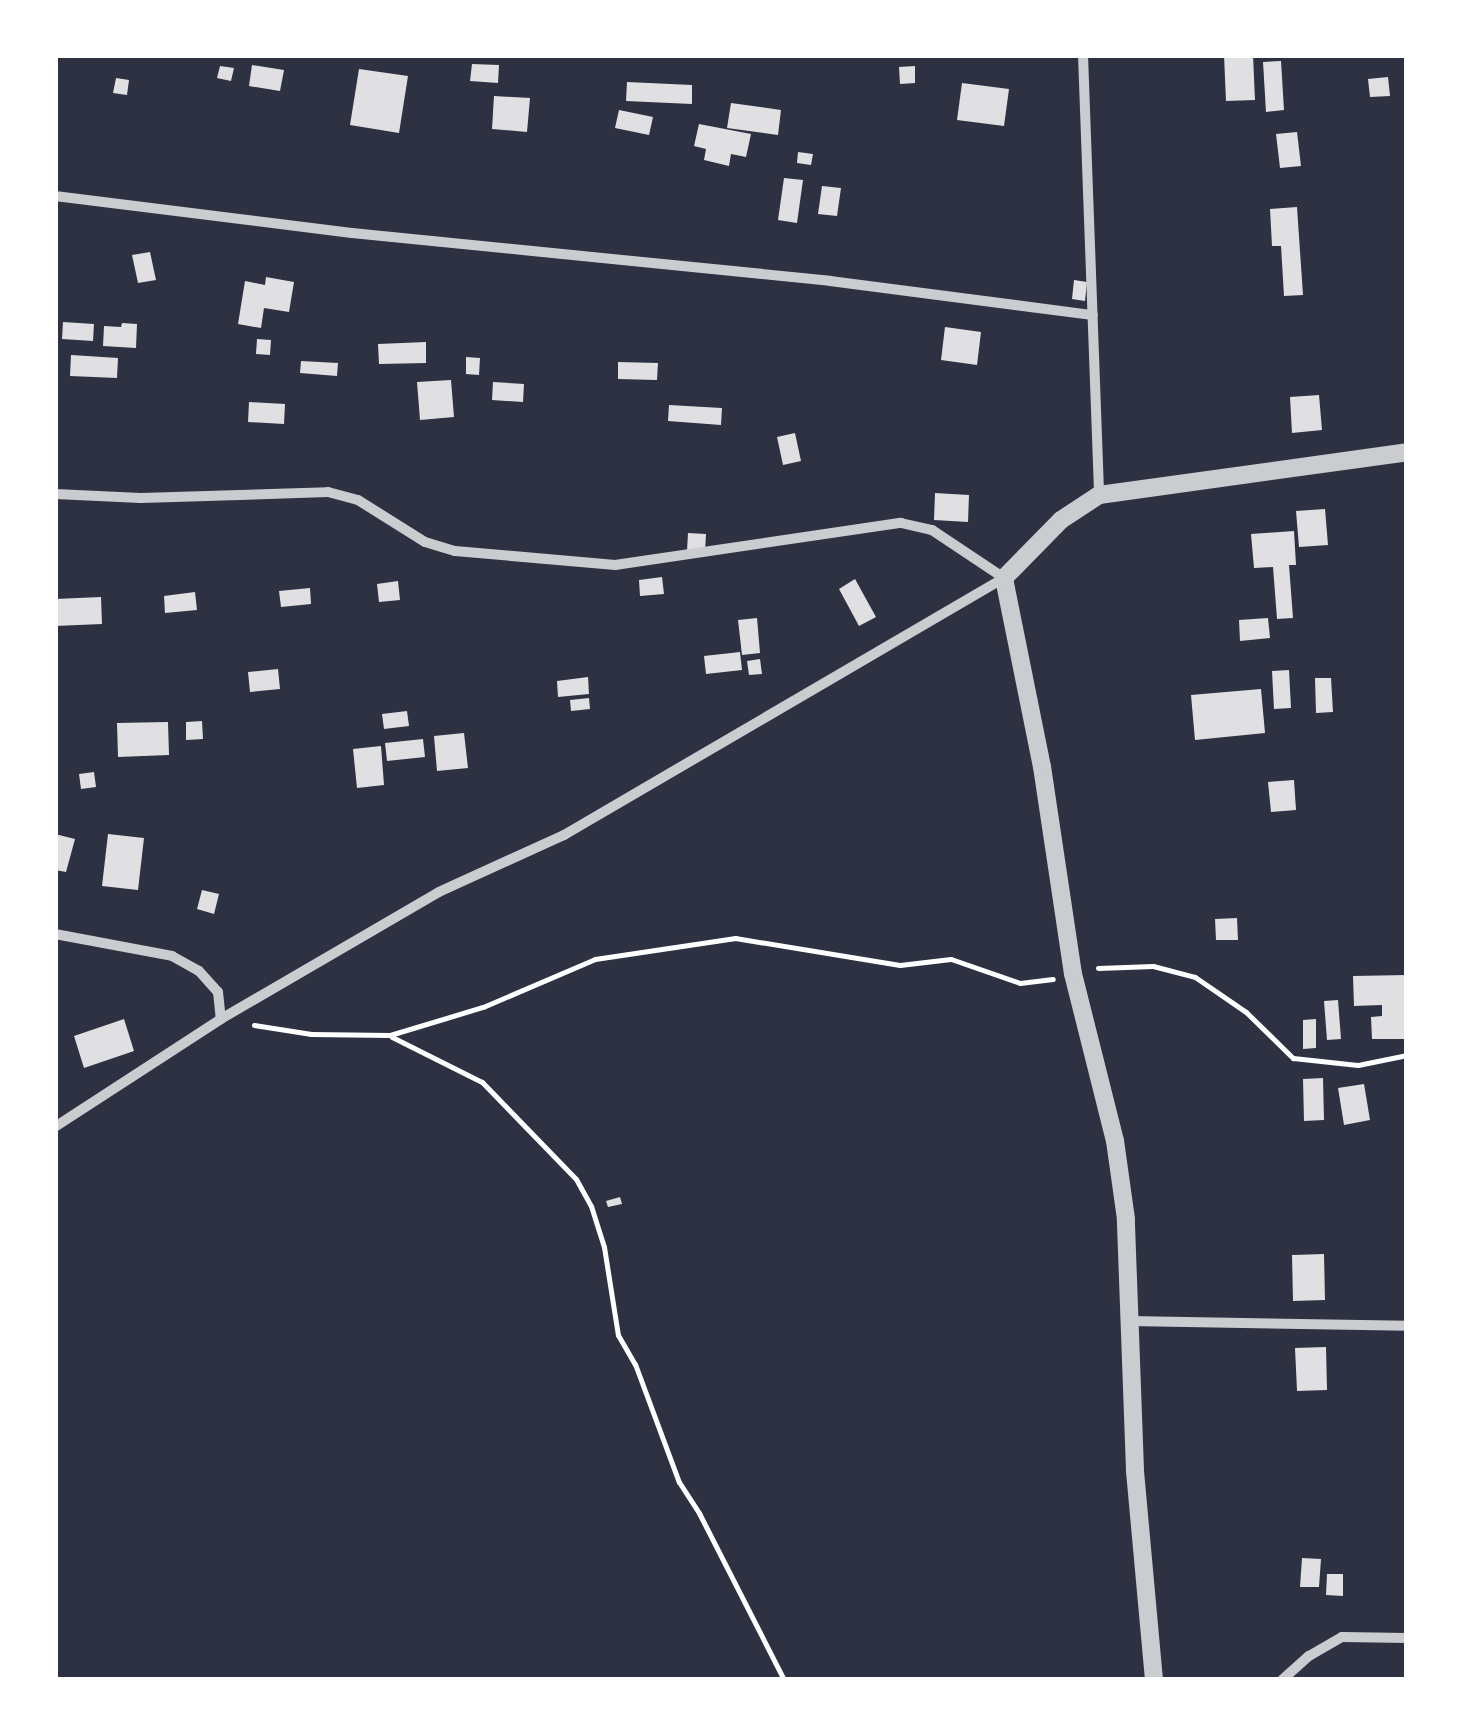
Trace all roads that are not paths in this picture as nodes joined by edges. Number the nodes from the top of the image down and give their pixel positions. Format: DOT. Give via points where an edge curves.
graph roads {
  1 [pos="1083,55"];
  2 [pos="55,196"];
  3 [pos="1093,315"];
  4 [pos="1407,452"];
  5 [pos="55,494"];
  6 [pos="1100,495"];
  7 [pos="1004,578"];
  8 [pos="55,934"];
  9 [pos="222,1019"];
  10 [pos="55,1127"];
  11 [pos="1128,1321"];
  12 [pos="1407,1326"];
  13 [pos="1407,1638"];
  14 [pos="1154,1680"];
  15 [pos="1282,1680"];
  1 -- 3 [label="street"];
  2 -- 3 [label="street"];
  3 -- 6 [label="street"];
  4 -- 6 [label="street"];
  5 -- 7 [label="street" via="328,492 358,500 440,546 586,564 646,562 901,524 932,530"];
  6 -- 7 [label="street" via="1061,520"];
  7 -- 9 [label="street" via="564,835 439,892"];
  7 -- 11 [label="street" via="1042,766 1072,974 1115,1140 1126,1219"];
  8 -- 9 [label="street" via="172,956 199,970 218,992"];
  9 -- 10 [label="street"];
  11 -- 12 [label="street"];
  11 -- 14 [label="street"];
  13 -- 15 [label="street" via="1342,1637"];
}
